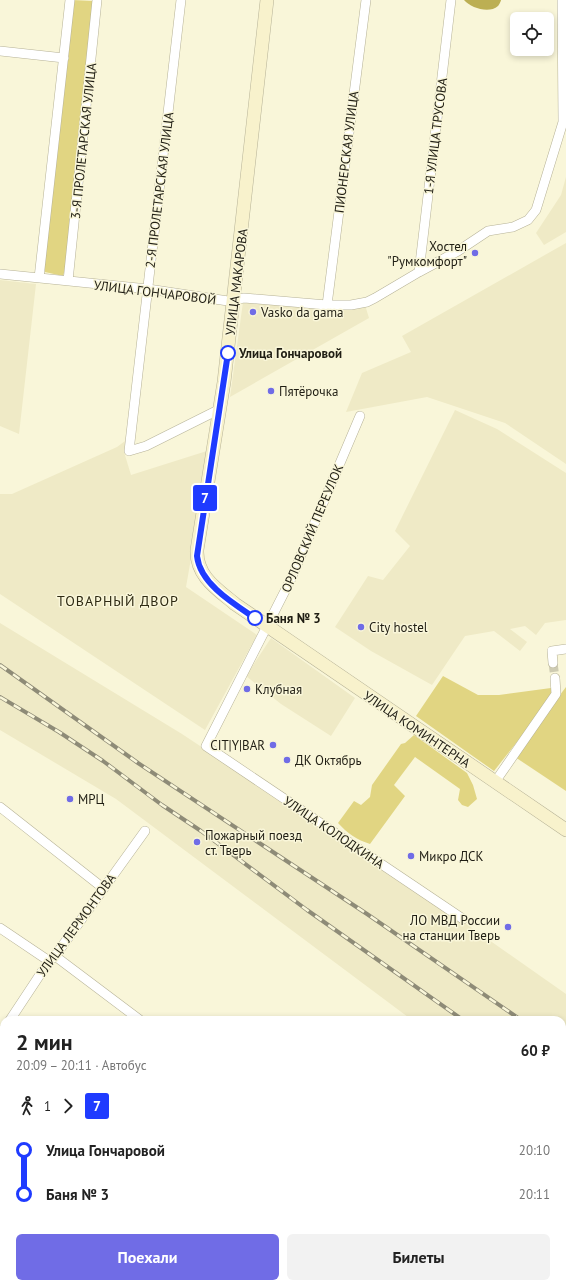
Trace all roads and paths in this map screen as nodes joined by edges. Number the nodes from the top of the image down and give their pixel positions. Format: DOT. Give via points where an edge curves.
graph roads {
  1 [pos="70,0"];
  2 [pos="97,0"];
  3 [pos="181,0"];
  4 [pos="267,0"];
  5 [pos="366,0"];
  6 [pos="451,0"];
  7 [pos="562,0"];
  8 [pos="0,51"];
  9 [pos="64,58"];
  10 [pos="564,122"];
  11 [pos="419,272"];
  12 [pos="0,274"];
  13 [pos="39,278"];
  14 [pos="68,281"];
  15 [pos="148,289"];
  16 [pos="234,300"];
  17 [pos="327,305"];
  18 [pos="220,409"];
  19 [pos="360,416"];
  20 [pos="268,626"];
  21 [pos="566,649"];
  22 [pos="553,662"];
  23 [pos="555,678"];
  24 [pos="206,746"];
  25 [pos="495,782"];
  26 [pos="0,807"];
  27 [pos="566,830"];
  28 [pos="145,831"];
  29 [pos="103,888"];
  30 [pos="463,919"];
  31 [pos="0,928"];
  32 [pos="52,958"];
  33 [pos="13,1016"];
  34 [pos="134,1016"];
  1 -- 9 [label="street"];
  2 -- 14 [label="street, 3-Я ПРОЛЕТАРСКАЯ УЛИЦА"];
  3 -- 15 [label="street, 2-Я ПРОЛЕТАРСКАЯ УЛИЦА"];
  4 -- 16 [label="main road, УЛИЦА МАКАРОВА"];
  5 -- 17 [label="street, ПИОНЕРСКАЯ УЛИЦА"];
  6 -- 11 [label="street, 1-Я УЛИЦА ТРУСОВА"];
  7 -- 10 [label="street"];
  8 -- 9 [label="street"];
  9 -- 13 [label="street"];
  10 -- 11 [label="street, УЛИЦА ГОНЧАРОВОЙ" via="536,210 528,220 512,227 488,231"];
  11 -- 17 [label="street, УЛИЦА ГОНЧАРОВОЙ" via="367,302"];
  12 -- 13 [label="street, УЛИЦА ГОНЧАРОВОЙ"];
  13 -- 14 [label="street, УЛИЦА ГОНЧАРОВОЙ"];
  14 -- 15 [label="street, УЛИЦА ГОНЧАРОВОЙ"];
  15 -- 16 [label="street, УЛИЦА ГОНЧАРОВОЙ"];
  15 -- 18 [label="street, 2-Я ПРОЛЕТАРСКАЯ УЛИЦА" via="129,451 146,446"];
  16 -- 17 [label="street, УЛИЦА ГОНЧАРОВОЙ" via="244,298"];
  16 -- 18 [label="main road, УЛИЦА МАКАРОВА"];
  18 -- 20 [label="main road, УЛИЦА МАКАРОВА" via="197,550 198,561 208,582"];
  19 -- 20 [label="street, ОРЛОВСКИЙ ПЕРЕУЛОК" via="290,581"];
  20 -- 24 [label="street, ОРЛОВСКИЙ ПЕРЕУЛОК"];
  20 -- 25 [label="main road, УЛИЦА КОМИНТЕРНА"];
  21 -- 22 [label="street" via="552,651"];
  23 -- 25 [label="street" via="556,694"];
  24 -- 30 [label="street, УЛИЦА КОЛОДКИНА"];
  25 -- 27 [label="main road, УЛИЦА КОМИНТЕРНА"];
  26 -- 29 [label="street"];
  28 -- 29 [label="street, УЛИЦА ЛЕРМОНТОВА"];
  29 -- 32 [label="street, УЛИЦА ЛЕРМОНТОВА"];
  31 -- 32 [label="street"];
  32 -- 33 [label="street, УЛИЦА ЛЕРМОНТОВА"];
  32 -- 34 [label="street"];
}
